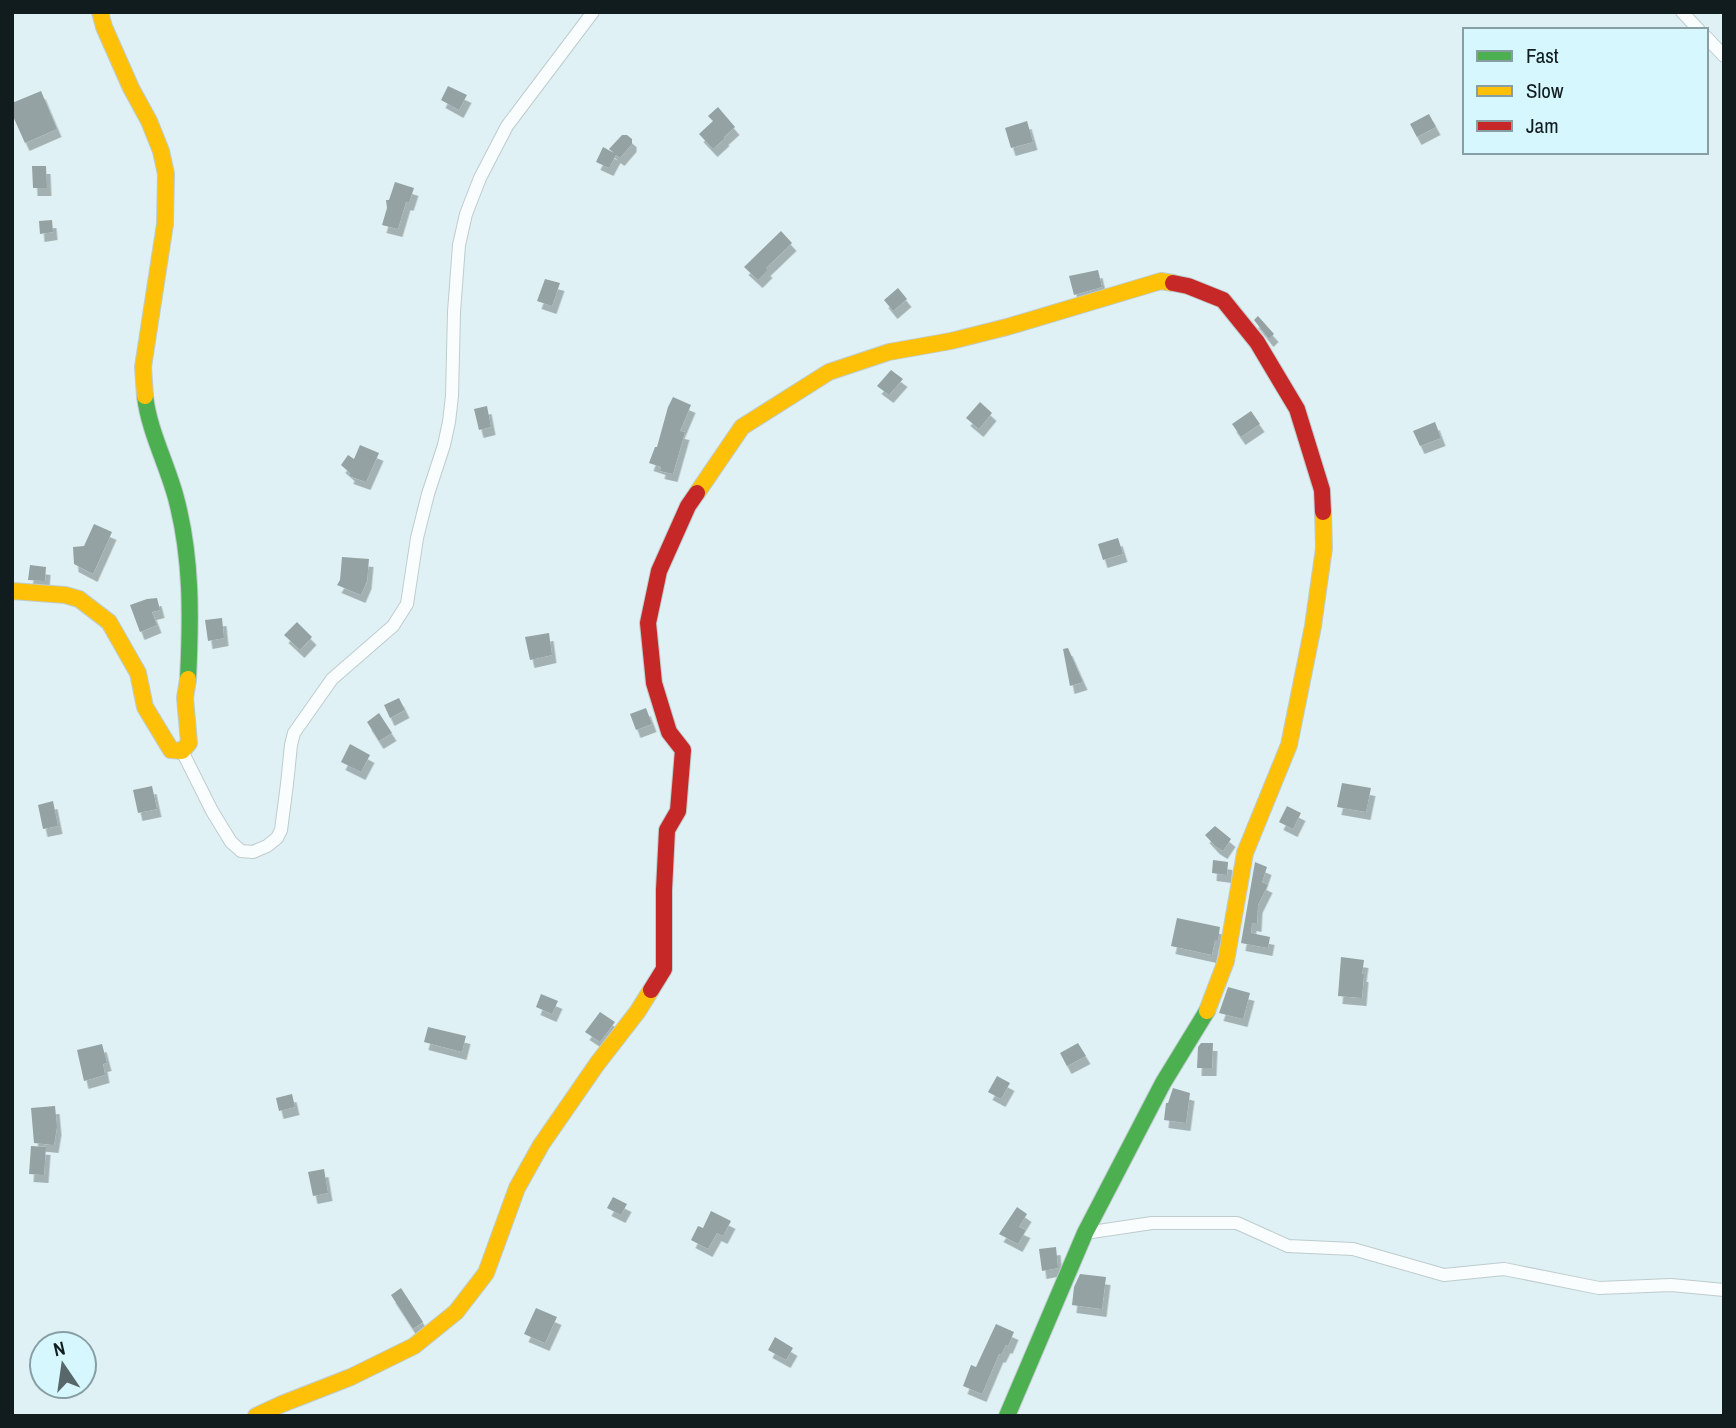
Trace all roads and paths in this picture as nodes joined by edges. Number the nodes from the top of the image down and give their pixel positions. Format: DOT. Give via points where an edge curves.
graph roads {
  1 [pos="100,12"];
  2 [pos="593,12"];
  3 [pos="1682,12"];
  4 [pos="1697,28"];
  5 [pos="1708,39"];
  6 [pos="1724,56"];
  7 [pos="12,591"];
  8 [pos="182,751"];
  9 [pos="1085,1233"];
  10 [pos="1724,1290"];
  11 [pos="256,1416"];
  12 [pos="1007,1416"];
  1 -- 8 [label="street" via="149,121 166,174 165,224 143,368 145,399 176,498 191,583 185,698 189,743"];
  2 -- 8 [label="street" via="507,126 466,214 459,245 449,422 417,538 407,604 393,626 332,679 294,733 277,838 247,853 231,842"];
  3 -- 4 [label="street"];
  5 -- 6 [label="street"];
  7 -- 8 [label="street" via="79,599 109,622 138,673 145,707 160,734 171,750"];
  9 -- 10 [label="street" via="1152,1223 1237,1223 1288,1246 1353,1249 1444,1275 1504,1269 1599,1288 1671,1284"];
  9 -- 11 [label="street" via="1163,1083 1209,1010 1226,961 1245,853 1289,746 1324,548 1322,490 1297,409 1257,342 1223,300 1161,281 1007,327 889,352 829,372 742,427 688,506 659,571 648,623 654,683 669,732 683,750 678,811 667,830 664,969 541,1145 517,1188 486,1273 456,1312 414,1346"];
  9 -- 12 [label="street"];
}
